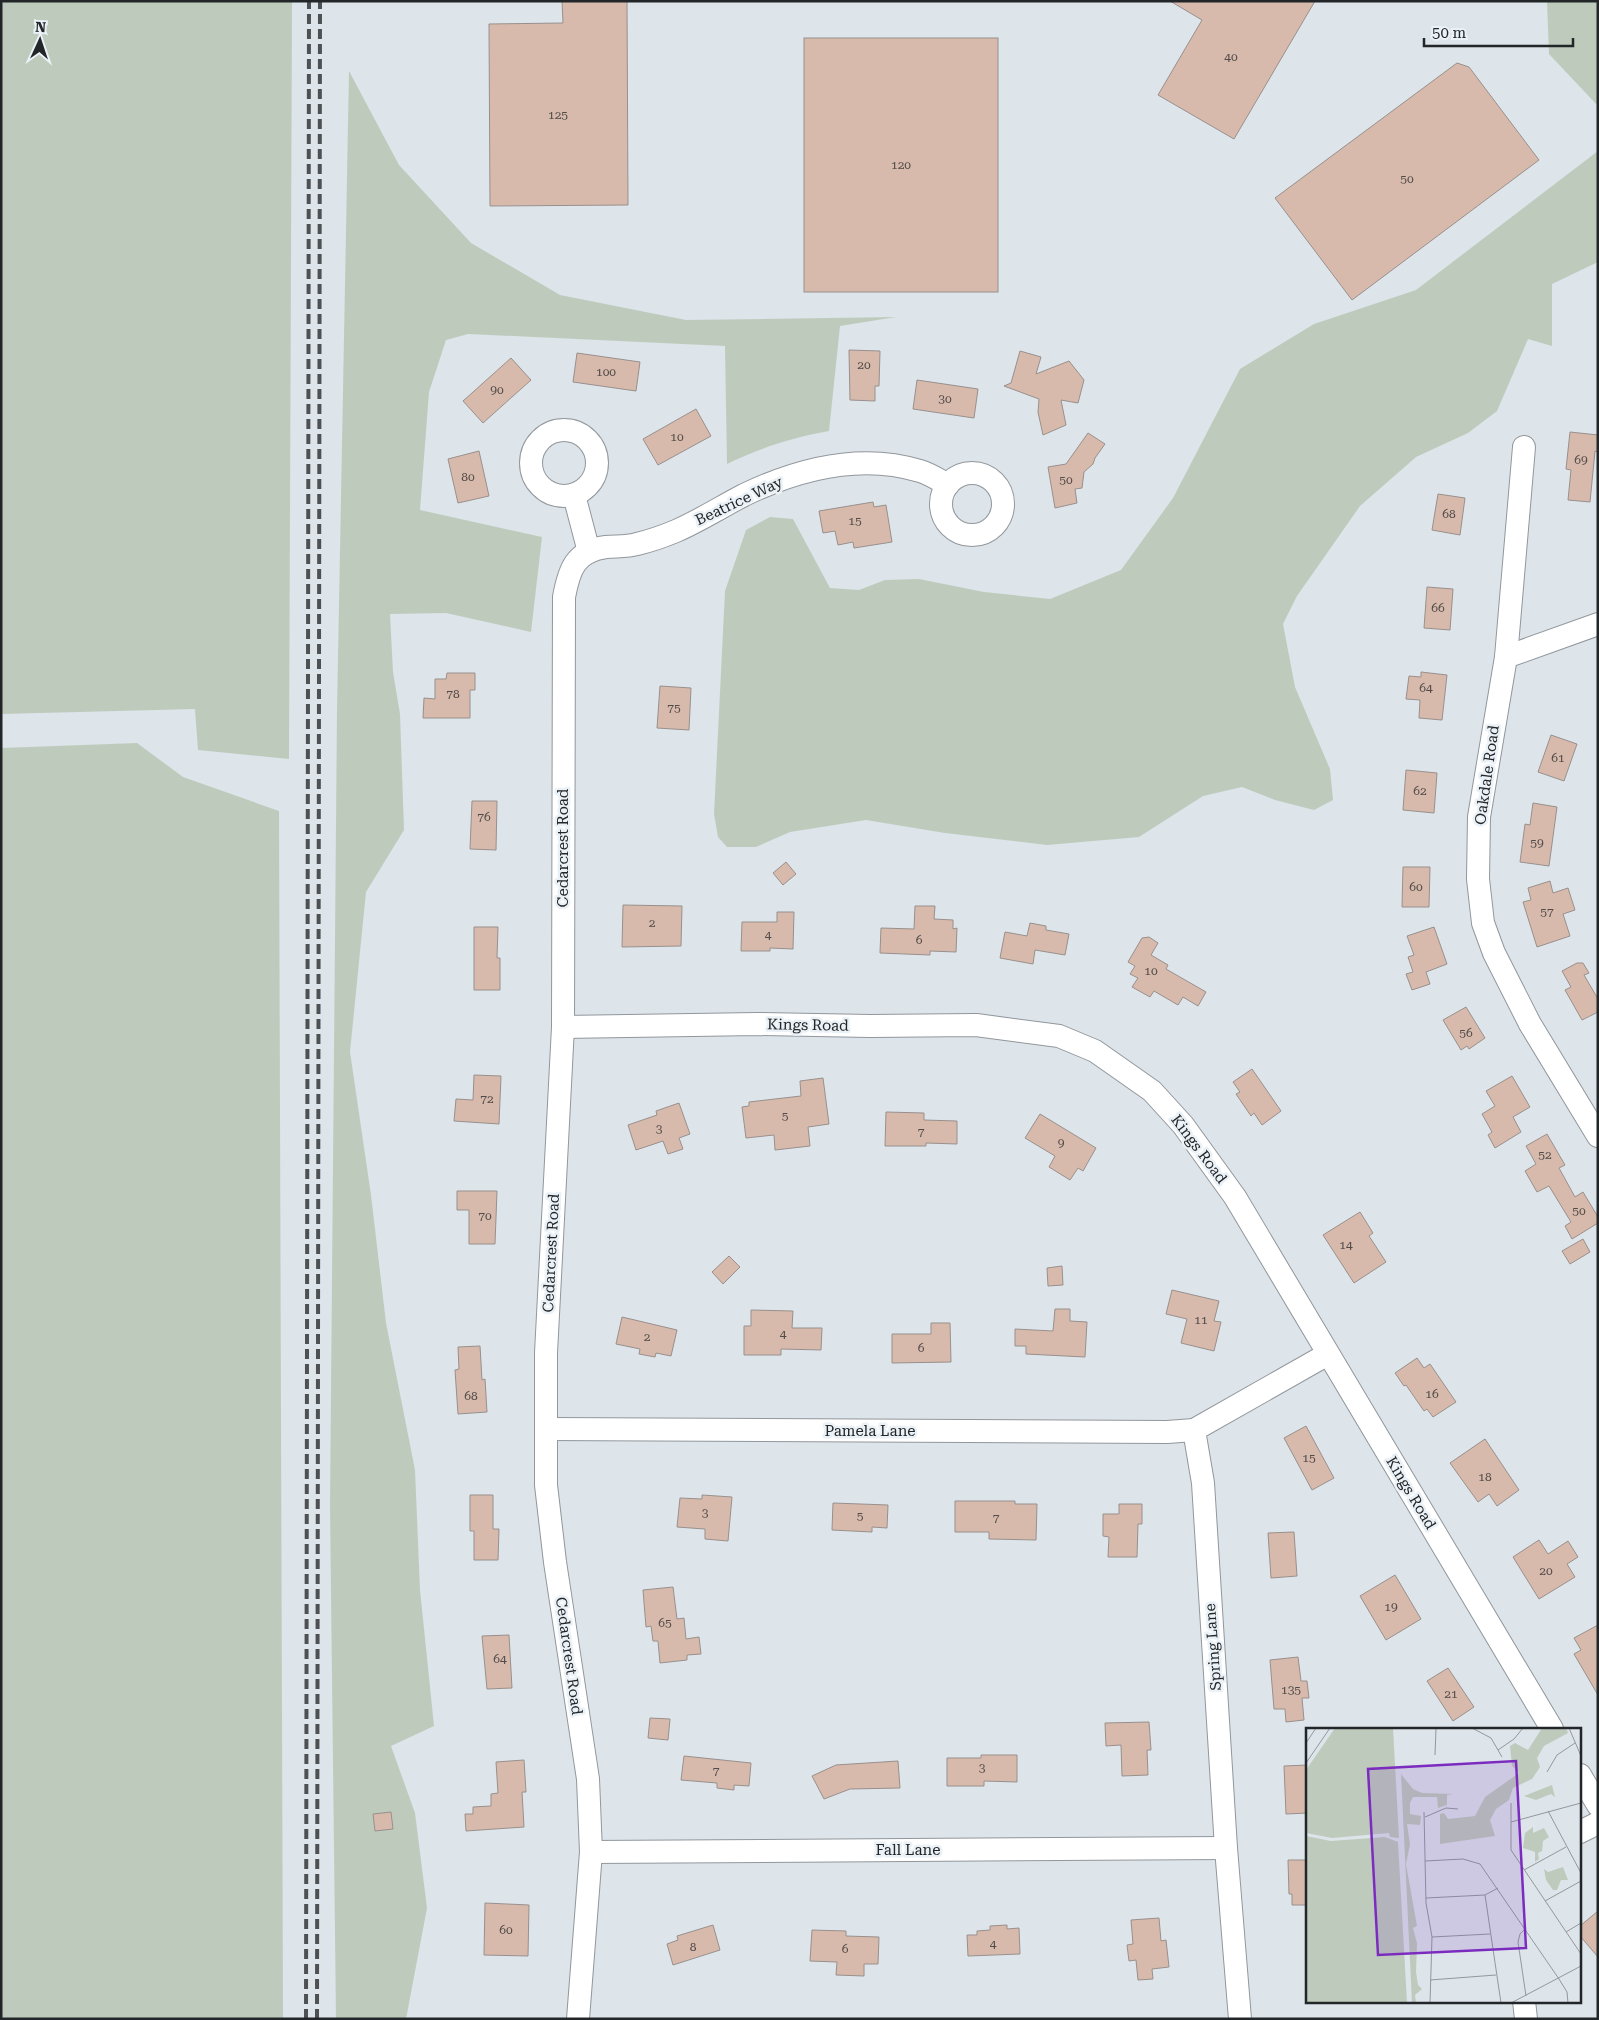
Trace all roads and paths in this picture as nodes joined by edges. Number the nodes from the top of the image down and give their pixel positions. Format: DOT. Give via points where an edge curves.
graph roads {
  1 [pos="1524,447"];
  2 [pos="948,484"];
  3 [pos="574,495"];
  4 [pos="589,552"];
  5 [pos="1598,624"];
  6 [pos="1506,657"];
  7 [pos="563,1027"];
  8 [pos="1598,1136"];
  9 [pos="1328,1354"];
  10 [pos="547,1429"];
  11 [pos="1194,1430"];
  12 [pos="1551,1728"];
  13 [pos="1582,1778"];
  14 [pos="1598,1805"];
  15 [pos="1598,1823"];
  16 [pos="1582,1831"];
  17 [pos="1226,1848"];
  18 [pos="591,1852"];
  19 [pos="1524,2002"];
  20 [pos="578,2019"];
  21 [pos="1240,2019"];
  22 [pos="1526,2019"];
  1 -- 6 [label="street, Oakdale Road"];
  2 -- 4 [label="street, Beatrice Way" via="921,471 886,464 848,464 818,469 771,482 655,539"];
  3 -- 4 [label="street"];
  4 -- 7 [label="street, Cedarcrest Road" via="577,560 568,574 564,597"];
  5 -- 6 [label="street"];
  6 -- 8 [label="street, Oakdale Road" via="1479,817 1478,879 1484,923 1494,953 1530,1024"];
  7 -- 9 [label="street, Kings Road" via="976,1025 1059,1036 1096,1051 1152,1090 1183,1125 1235,1197"];
  7 -- 10 [label="street, Cedarcrest Road" via="546,1353"];
  9 -- 11 [label="street"];
  9 -- 12 [label="street, Kings Road"];
  10 -- 11 [label="street, Pamela Lane"];
  10 -- 18 [label="street, Cedarcrest Road" via="546,1485 588,1779"];
  11 -- 17 [label="street, Spring Lane" via="1203,1483"];
  13 -- 14 [label="street"];
  15 -- 16 [label="street"];
  17 -- 18 [label="street, Fall Lane"];
  17 -- 21 [label="street, Spring Lane"];
  18 -- 20 [label="street, Cedarcrest Road"];
  19 -- 22 [label="street"];
}
